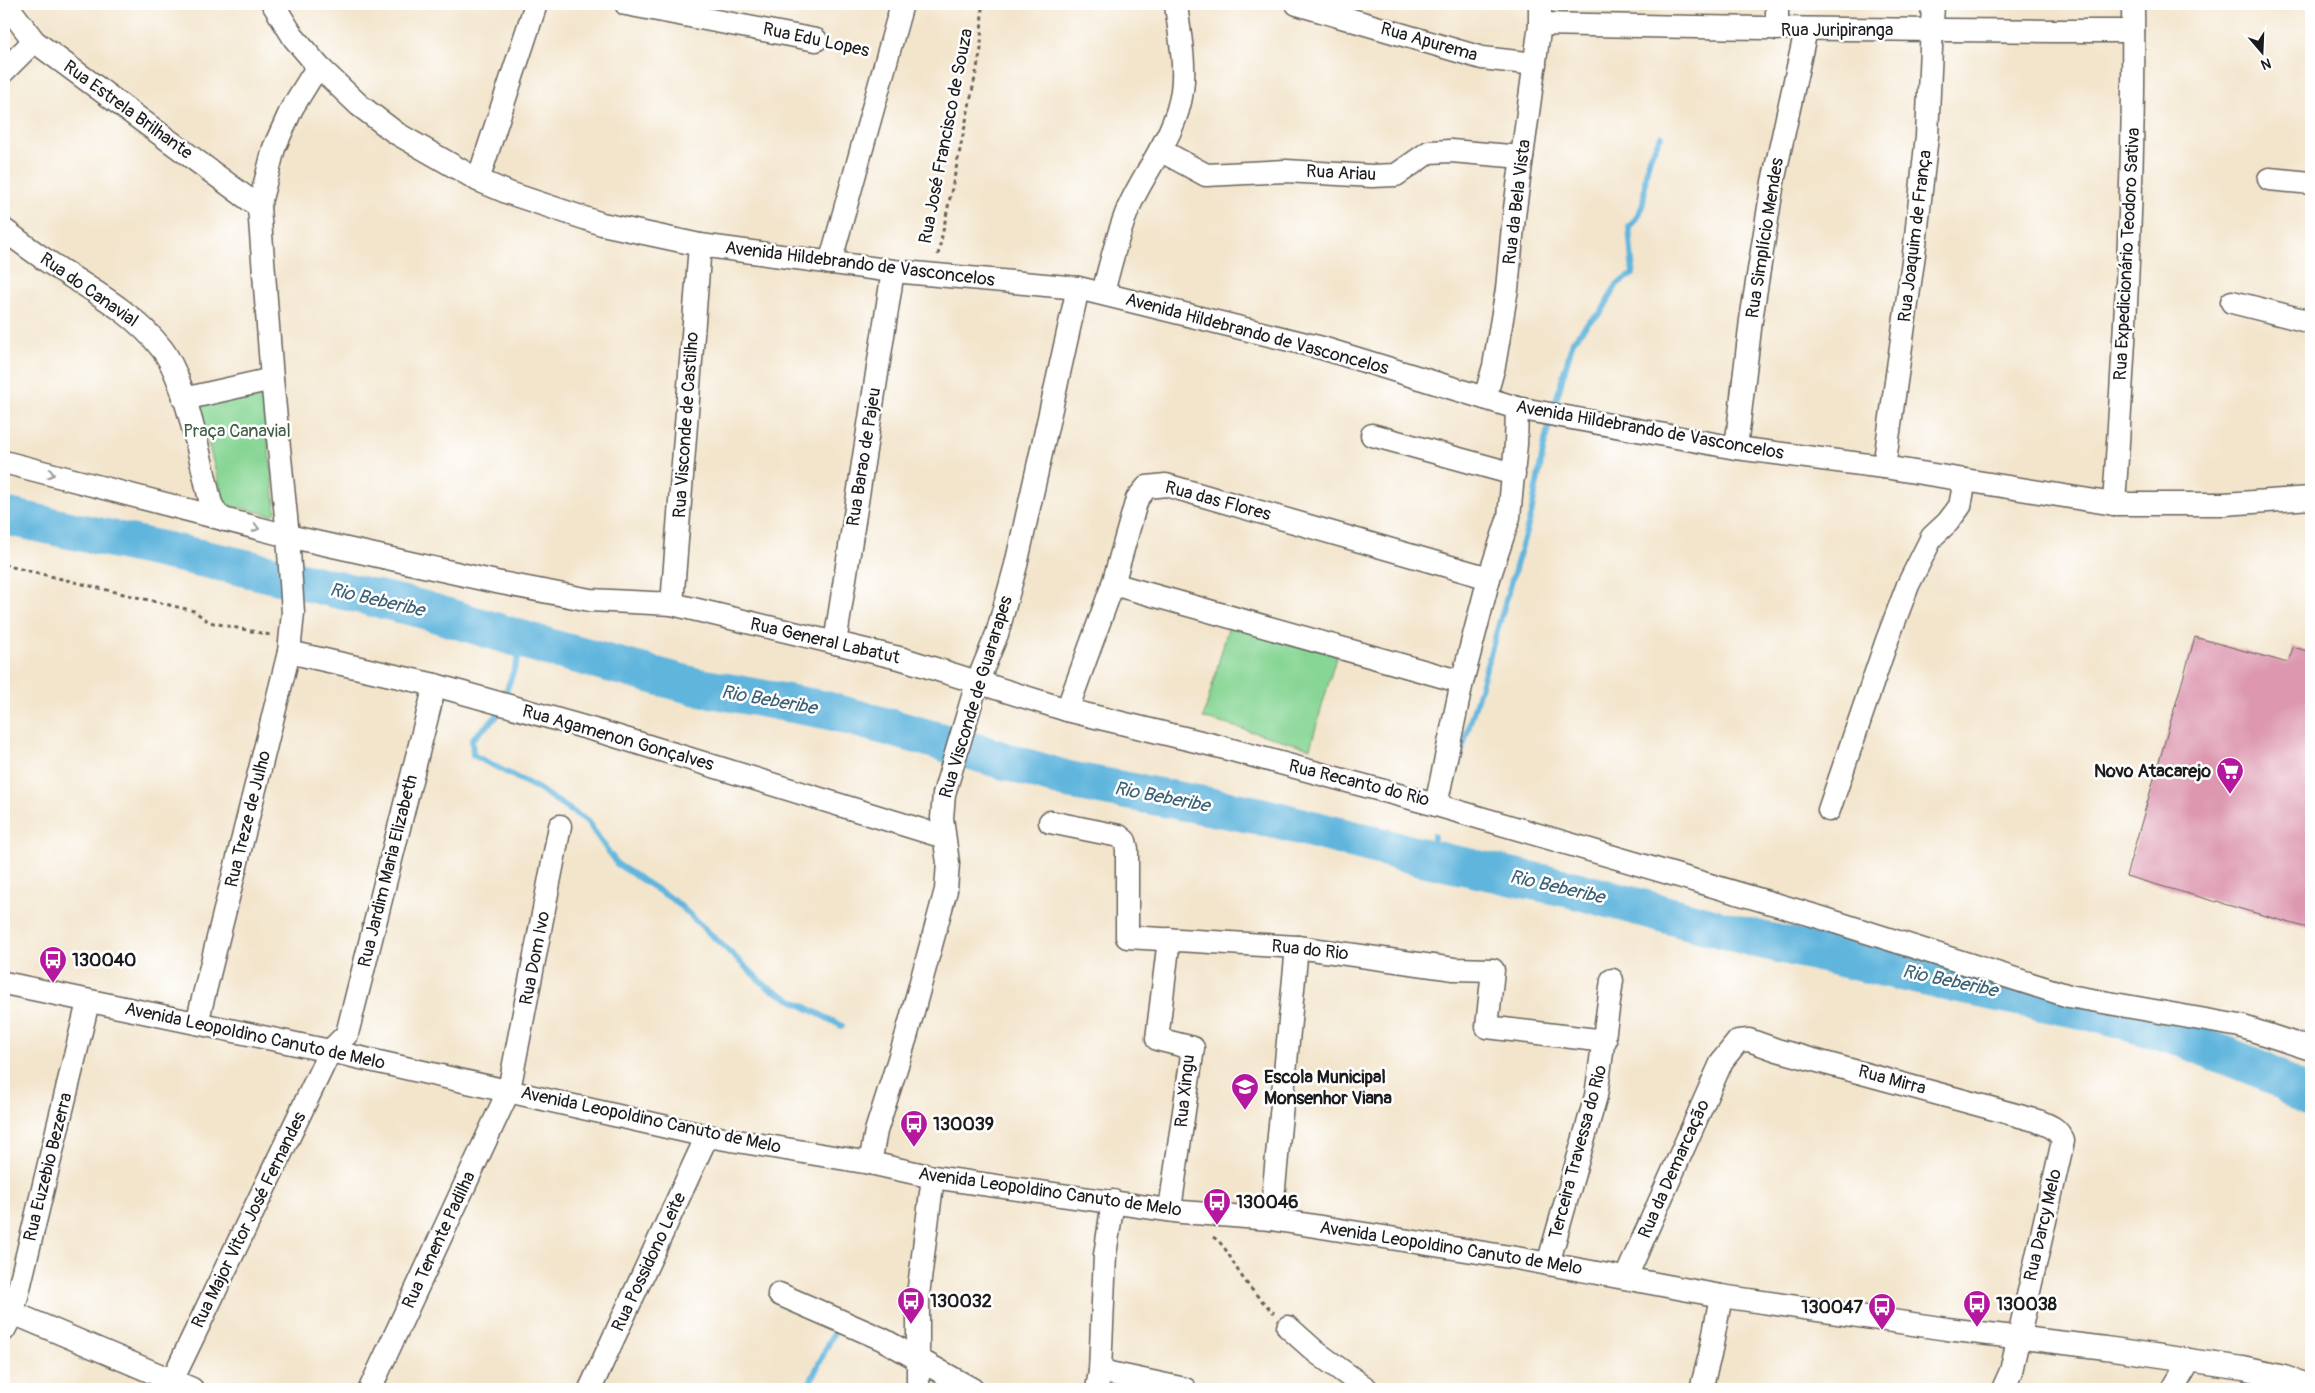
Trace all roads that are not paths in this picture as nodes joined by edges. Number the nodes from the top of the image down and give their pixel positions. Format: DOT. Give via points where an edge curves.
graph roads {
  1 [pos="6,4"];
  2 [pos="273,4"];
  3 [pos="536,4"];
  4 [pos="626,4"];
  5 [pos="902,4"];
  6 [pos="1176,4"];
  7 [pos="1297,4"];
  8 [pos="1777,4"];
  9 [pos="1933,4"];
  10 [pos="2133,4"];
  11 [pos="1540,14"];
  12 [pos="1777,29"];
  13 [pos="1806,30"];
  14 [pos="1931,31"];
  15 [pos="2133,31"];
  16 [pos="34,40"];
  17 [pos="816,40"];
  18 [pos="1535,64"];
  19 [pos="318,66"];
  20 [pos="4,71"];
  21 [pos="1160,150"];
  22 [pos="1522,157"];
  23 [pos="2269,179"];
  24 [pos="478,180"];
  25 [pos="2311,183"];
  26 [pos="259,207"];
  27 [pos="4,230"];
  28 [pos="700,245"];
  29 [pos="830,262"];
  30 [pos="893,271"];
  31 [pos="1078,288"];
  32 [pos="1104,293"];
  33 [pos="2232,302"];
  34 [pos="2311,322"];
  35 [pos="272,379"];
  36 [pos="1485,398"];
  37 [pos="184,399"];
  38 [pos="1528,409"];
  39 [pos="1372,435"];
  40 [pos="1736,448"];
  41 [pos="4,462"];
  42 [pos="1884,467"];
  43 [pos="1514,474"];
  44 [pos="1965,480"];
  45 [pos="2311,498"];
  46 [pos="2114,504"];
  47 [pos="224,520"];
  48 [pos="288,536"];
  49 [pos="1489,578"];
  50 [pos="1113,584"];
  51 [pos="672,604"];
  52 [pos="835,643"];
  53 [pos="289,646"];
  54 [pos="1462,682"];
  55 [pos="977,683"];
  56 [pos="435,685"];
  57 [pos="1067,710"];
  58 [pos="1436,805"];
  59 [pos="1829,810"];
  60 [pos="1050,822"];
  61 [pos="560,826"];
  62 [pos="944,837"];
  63 [pos="1169,939"];
  64 [pos="1298,947"];
  65 [pos="1612,980"];
  66 [pos="4,983"];
  67 [pos="88,1002"];
  68 [pos="197,1024"];
  69 [pos="1605,1041"];
  70 [pos="2311,1049"];
  71 [pos="330,1051"];
  72 [pos="1722,1061"];
  73 [pos="509,1090"];
  74 [pos="707,1136"];
  75 [pos="2063,1141"];
  76 [pos="870,1163"];
  77 [pos="933,1177"];
  78 [pos="1113,1201"];
  79 [pos="1170,1209"];
  80 [pos="1271,1219"];
  81 [pos="1548,1264"];
  82 [pos="1626,1277"];
  83 [pos="779,1294"];
  84 [pos="1721,1296"];
  85 [pos="7,1321"];
  86 [pos="1288,1327"];
  87 [pos="2017,1338"];
  88 [pos="918,1360"];
  89 [pos="2190,1360"];
  90 [pos="1099,1380"];
  91 [pos="2311,1386"];
  92 [pos="177,1387"];
  93 [pos="370,1389"];
  94 [pos="590,1389"];
  95 [pos="918,1389"];
  96 [pos="972,1389"];
  97 [pos="1185,1389"];
  98 [pos="1368,1389"];
  99 [pos="1700,1389"];
  100 [pos="2004,1389"];
  101 [pos="2173,1389"];
  1 -- 16 [label="street, Rua Estrela Brilhante"];
  2 -- 19 [label="street, Avenida Hildebrando de Vasconcelos" via="294,38"];
  3 -- 24 [label="street"];
  4 -- 17 [label="street, Rua Edu Lopes"];
  5 -- 29 [label="street"];
  6 -- 21 [label="street" via="1182,91 1174,124"];
  7 -- 18 [label="street, Rua Apurema" via="1482,58"];
  8 -- 12 [label="street"];
  9 -- 14 [label="street, Rua Joaquim de França"];
  10 -- 15 [label="street, Rua Expedicionário Teodoro Sativa"];
  11 -- 12 [label="street, Rua Juripiranga"];
  11 -- 18 [label="street, Rua da Bela Vista"];
  12 -- 13 [label="street, Rua Juripiranga"];
  13 -- 14 [label="street, Rua Juripiranga"];
  13 -- 40 [label="street, Rua Simplício Mendes" via="1773,182"];
  14 -- 15 [label="street, Rua Juripiranga"];
  14 -- 42 [label="street, Rua Joaquim de França" via="1928,136"];
  15 -- 46 [label="street, Rua Expedicionário Teodoro Sativa" via="2129,268"];
  16 -- 20 [label="street"];
  16 -- 26 [label="street, Rua Estrela Brilhante"];
  18 -- 22 [label="street, Rua da Bela Vista"];
  19 -- 24 [label="street, Avenida Hildebrando de Vasconcelos" via="359,105 396,133"];
  19 -- 26 [label="street, Rua Treze de Julho" via="292,108 274,148"];
  21 -- 22 [label="street, Rua Ariau" via="1206,175 1286,170 1388,175 1405,171 1429,152"];
  21 -- 32 [label="street" via="1128,208"];
  22 -- 36 [label="street, Rua da Bela Vista" via="1507,289"];
  23 -- 25 [label="street"];
  24 -- 28 [label="street, Avenida Hildebrando de Vasconcelos" via="602,224"];
  26 -- 35 [label="street, Rua Treze de Julho"];
  27 -- 37 [label="street, Rua do Canavial" via="139,325 162,350"];
  28 -- 29 [label="street, Avenida Hildebrando de Vasconcelos"];
  28 -- 51 [label="street, Rua Visconde de Castilho"];
  29 -- 30 [label="street, Avenida Hildebrando de Vasconcelos"];
  30 -- 31 [label="street, Avenida Hildebrando de Vasconcelos"];
  30 -- 52 [label="street, Rua Barao de Pajeu"];
  31 -- 32 [label="street, Avenida Hildebrando de Vasconcelos"];
  31 -- 55 [label="street, Rua Visconde de Guararapes" via="1016,565 992,649"];
  32 -- 36 [label="street, Avenida Hildebrando de Vasconcelos" via="1322,348"];
  33 -- 34 [label="street"];
  35 -- 37 [label="street"];
  35 -- 48 [label="street, Rua Treze de Julho"];
  36 -- 38 [label="street, Avenida Hildebrando de Vasconcelos"];
  37 -- 47 [label="street, Rua do Canavial" via="212,504"];
  38 -- 40 [label="street, Avenida Hildebrando de Vasconcelos"];
  38 -- 43 [label="street, Rua Recanto do Rio"];
  39 -- 43 [label="street"];
  40 -- 42 [label="street, Avenida Hildebrando de Vasconcelos"];
  41 -- 47 [label="street, one-way"];
  42 -- 44 [label="street, Avenida Hildebrando de Vasconcelos"];
  43 -- 49 [label="street, Rua Recanto do Rio" via="1509,517"];
  44 -- 46 [label="street, Avenida Hildebrando de Vasconcelos"];
  44 -- 59 [label="street" via="1960,506 1932,537 1908,585"];
  45 -- 46 [label="street, Avenida Hildebrando de Vasconcelos" via="2224,504"];
  47 -- 48 [label="street, one-way"];
  48 -- 51 [label="street, Rua General Labatut" via="590,600"];
  48 -- 53 [label="street, Rua Treze de Julho" via="293,613"];
  49 -- 50 [label="street, Rua das Flores" via="1157,485 1147,487 1137,499"];
  49 -- 54 [label="street, Rua Recanto do Rio"];
  50 -- 54 [label="street"];
  50 -- 57 [label="street, Rua das Flores"];
  51 -- 52 [label="street, Rua General Labatut"];
  52 -- 55 [label="street, Rua General Labatut" via="903,659"];
  53 -- 56 [label="street, Rua Agamenon Gonçalves"];
  53 -- 68 [label="street, Rua Treze de Julho"];
  54 -- 58 [label="street, Rua Recanto do Rio"];
  55 -- 57 [label="street, Rua Recanto do Rio"];
  55 -- 62 [label="street, Rua Visconde de Guararapes" via="944,794"];
  56 -- 62 [label="street, Rua Agamenon Gonçalves" via="612,735"];
  56 -- 71 [label="street, Rua Jardim Maria Elizabeth" via="347,1034"];
  57 -- 58 [label="street, Rua Recanto do Rio" via="1217,746"];
  58 -- 70 [label="street" via="1819,917 2068,996 2240,1026"];
  60 -- 63 [label="street, Rua do Rio" via="1119,836 1125,841 1127,937"];
  61 -- 73 [label="street, Rua Dom Ivo"];
  62 -- 76 [label="street, Rua Visconde de Guararapes" via="948,863 946,890 906,1037 876,1130"];
  63 -- 64 [label="street, Rua do Rio"];
  63 -- 79 [label="street, Rua Xingu" via="1157,1039 1193,1048"];
  64 -- 69 [label="street, Rua do Rio" via="1454,969 1493,970 1487,1027"];
  64 -- 80 [label="street"];
  65 -- 69 [label="street, Terceira Travessa do Rio"];
  66 -- 67 [label="street, Avenida Leopoldino Canuto de Melo"];
  67 -- 68 [label="street, Avenida Leopoldino Canuto de Melo"];
  67 -- 85 [label="street, Rua Euzebio Bezerra"];
  68 -- 71 [label="street, Avenida Leopoldino Canuto de Melo"];
  69 -- 81 [label="street, Terceira Travessa do Rio" via="1596,1096"];
  71 -- 73 [label="street, Avenida Leopoldino Canuto de Melo"];
  71 -- 92 [label="street, Rua Major Vitor José Fernandes"];
  72 -- 75 [label="street, Rua Mirra" via="1733,1044 1749,1040 2038,1121 2060,1132"];
  72 -- 82 [label="street, Rua da Demarcação"];
  73 -- 74 [label="street, Avenida Leopoldino Canuto de Melo"];
  73 -- 93 [label="street, Rua Tenente Padilha"];
  74 -- 76 [label="street, Avenida Leopoldino Canuto de Melo"];
  74 -- 94 [label="street, Rua Possidono Leite"];
  75 -- 87 [label="street, Rua Darcy Melo"];
  76 -- 77 [label="street, Avenida Leopoldino Canuto de Melo"];
  77 -- 78 [label="street, Avenida Leopoldino Canuto de Melo"];
  77 -- 88 [label="street" via="920,1264"];
  78 -- 79 [label="street, Avenida Leopoldino Canuto de Melo"];
  78 -- 90 [label="street" via="1106,1255"];
  79 -- 80 [label="street, Avenida Leopoldino Canuto de Melo"];
  80 -- 81 [label="street, Avenida Leopoldino Canuto de Melo"];
  81 -- 82 [label="street, Avenida Leopoldino Canuto de Melo"];
  82 -- 84 [label="street, Avenida Leopoldino Canuto de Melo"];
  83 -- 88 [label="street" via="882,1339"];
  84 -- 87 [label="street, Avenida Leopoldino Canuto de Melo"];
  84 -- 99 [label="street"];
  85 -- 92 [label="street"];
  86 -- 98 [label="street" via="1316,1352"];
  87 -- 89 [label="street, Avenida Leopoldino Canuto de Melo"];
  87 -- 100 [label="street, Rua Darcy Melo"];
  88 -- 95 [label="street"];
  88 -- 96 [label="street"];
  89 -- 91 [label="street, Avenida Leopoldino Canuto de Melo" via="2268,1374"];
  89 -- 101 [label="street"];
  90 -- 97 [label="street"];
}
